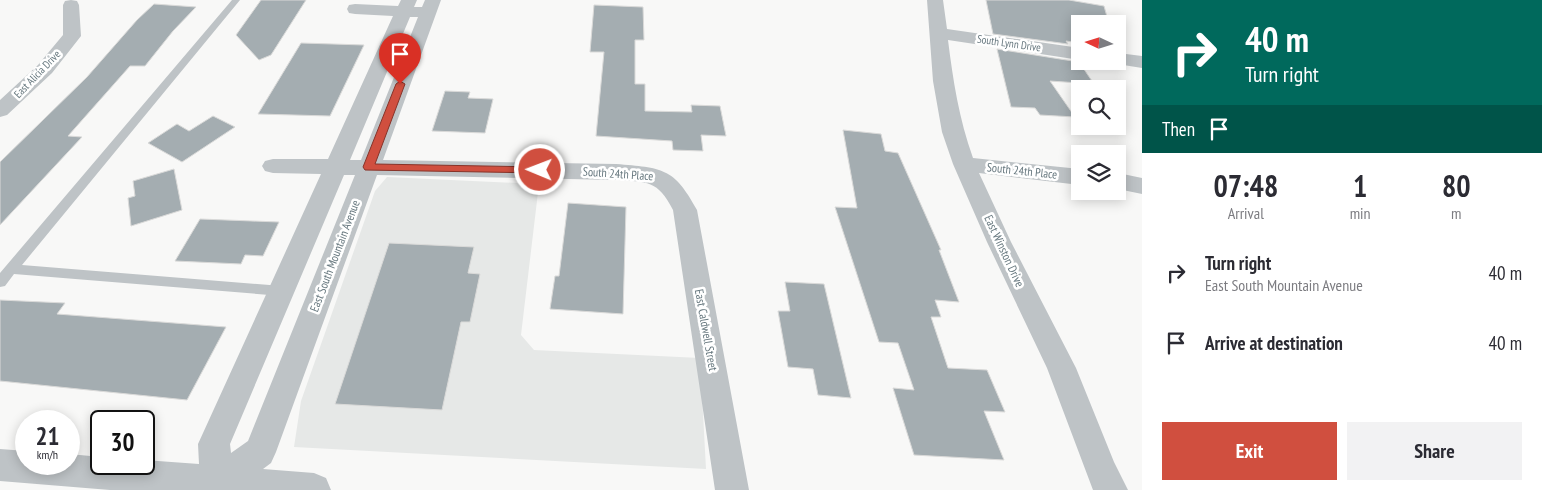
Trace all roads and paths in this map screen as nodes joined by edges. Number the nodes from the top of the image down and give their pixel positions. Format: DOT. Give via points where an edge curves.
graph roads {
  1 [pos="90,0"];
  2 [pos="236,0"];
  3 [pos="935,0"];
  4 [pos="68,2"];
  5 [pos="419,6"];
  6 [pos="355,9"];
  7 [pos="938,33"];
  8 [pos="1071,53"];
  9 [pos="1126,60"];
  10 [pos="1142,62"];
  11 [pos="0,112"];
  12 [pos="964,164"];
  13 [pos="273,166"];
  14 [pos="337,166"];
  15 [pos="368,167"];
  16 [pos="1071,176"];
  17 [pos="662,177"];
  18 [pos="1126,183"];
  19 [pos="1142,186"];
  20 [pos="11,269"];
  21 [pos="0,282"];
  22 [pos="282,291"];
  23 [pos="0,465"];
  24 [pos="216,486"];
  25 [pos="314,490"];
  26 [pos="732,490"];
  27 [pos="1111,490"];
  1 -- 4 [label="street"];
  2 -- 20 [label="lane"];
  3 -- 7 [label="street, East Winston Drive"];
  4 -- 11 [label="street, East Alicia Drive" via="72,36 45,69"];
  5 -- 6 [label="street"];
  5 -- 14 [label="street"];
  5 -- 15 [label="street, East South Mountain Avenue"];
  7 -- 8 [label="street, South Lynn Drive"];
  7 -- 12 [label="street, East Winston Drive" via="953,132"];
  9 -- 10 [label="street"];
  12 -- 16 [label="street, South 24th Place"];
  12 -- 27 [label="street, East Winston Drive" via="1061,368"];
  13 -- 14 [label="street, South 24th Place"];
  14 -- 15 [label="street, South 24th Place"];
  14 -- 22 [label="street"];
  15 -- 17 [label="street, South 24th Place" via="616,172"];
  15 -- 24 [label="street, East South Mountain Avenue" via="260,452"];
  17 -- 26 [label="street, East Caldwell Street" via="676,189 686,210"];
  18 -- 19 [label="street"];
  20 -- 21 [label="lane"];
  20 -- 22 [label="lane"];
  22 -- 24 [label="street" via="214,444"];
  23 -- 24 [label="street"];
  24 -- 25 [label="street"];
}
